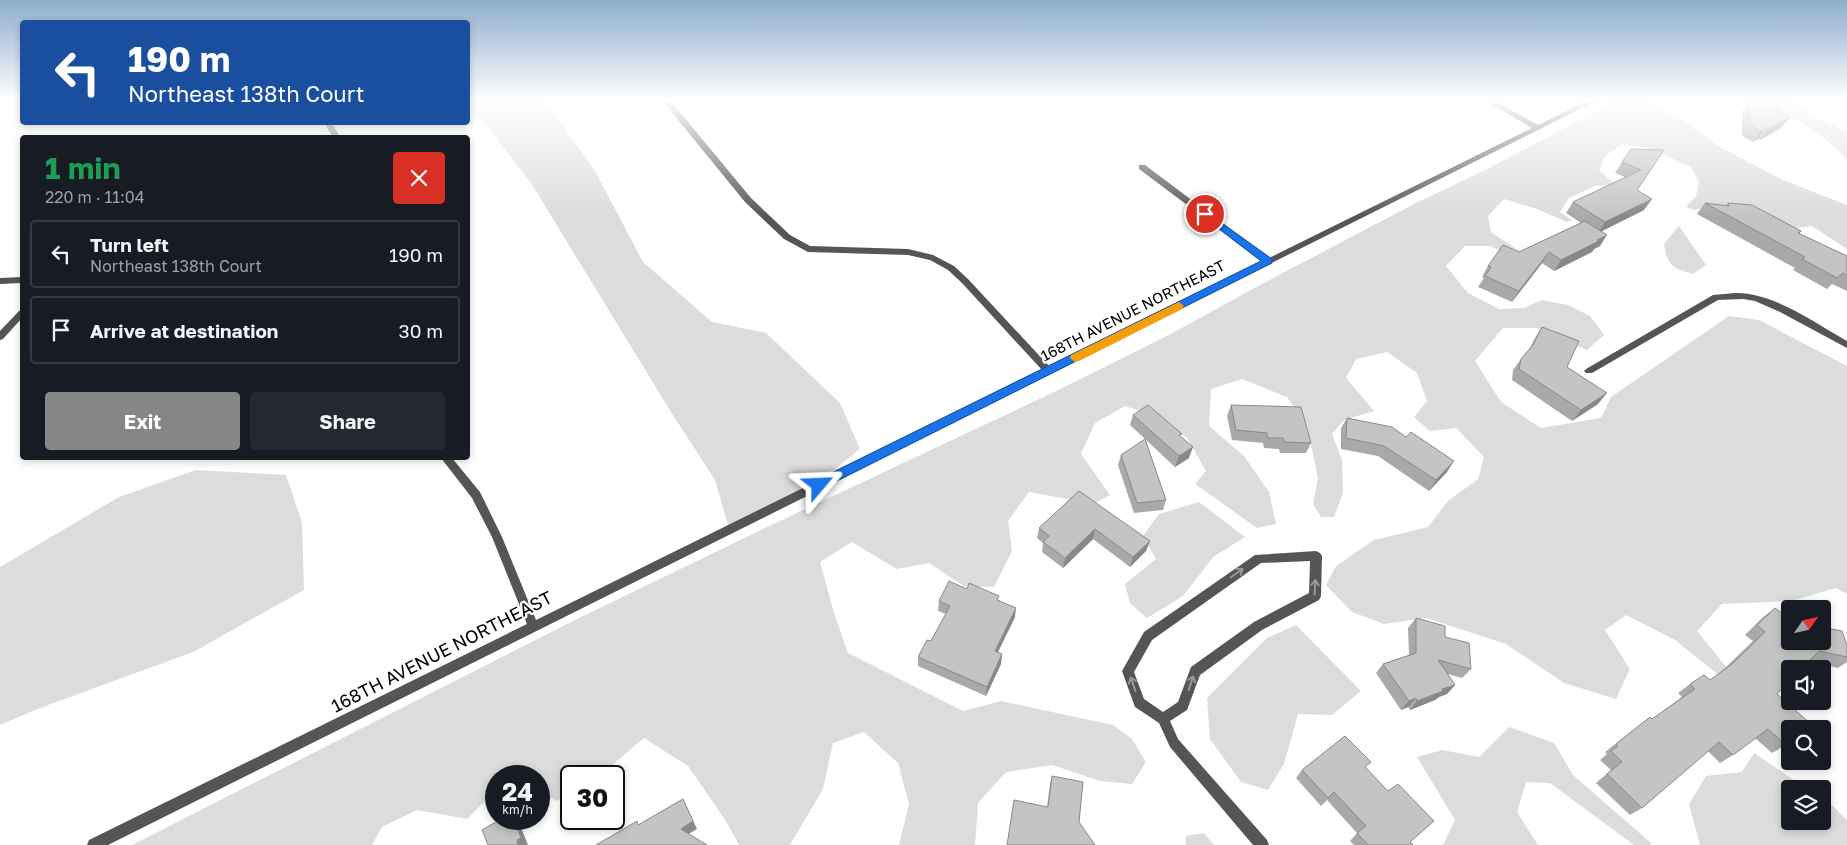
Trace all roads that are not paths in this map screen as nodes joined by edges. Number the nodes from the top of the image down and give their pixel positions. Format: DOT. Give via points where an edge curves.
graph roads {
  1 [pos="697,138"];
  2 [pos="1514,138"];
  3 [pos="1142,167"];
  4 [pos="1268,261"];
  5 [pos="20,280"];
  6 [pos="0,281"];
  7 [pos="20,315"];
  8 [pos="0,337"];
  9 [pos="1847,345"];
  10 [pos="1048,371"];
  11 [pos="1589,371"];
  12 [pos="448,460"];
  13 [pos="819,485"];
  14 [pos="807,491"];
  15 [pos="533,626"];
  16 [pos="1163,719"];
  17 [pos="94,845"];
  18 [pos="1262,845"];
  1 -- 10 [label="street" via="748,200 787,237 808,249 908,252 932,258 951,268 965,281"];
  2 -- 4 [label="street, 168TH AVENUE NORTHEAST"];
  3 -- 4 [label="street"];
  4 -- 10 [label="street, 168TH AVENUE NORTHEAST"];
  5 -- 6 [label="street"];
  7 -- 8 [label="street"];
  9 -- 11 [label="street" via="1769,304 1747,296 1731,295 1716,298"];
  10 -- 13 [label="street, 168TH AVENUE NORTHEAST"];
  12 -- 15 [label="street" via="476,495"];
  14 -- 15 [label="street, 168TH AVENUE NORTHEAST"];
  15 -- 17 [label="street, 168TH AVENUE NORTHEAST"];
  16 -- 16 [label="street" via="1183,706 1195,671 1258,626 1315,596 1316,556 1259,558 1148,636 1128,671 1139,703"];
  16 -- 18 [label="street" via="1174,743"];
}
